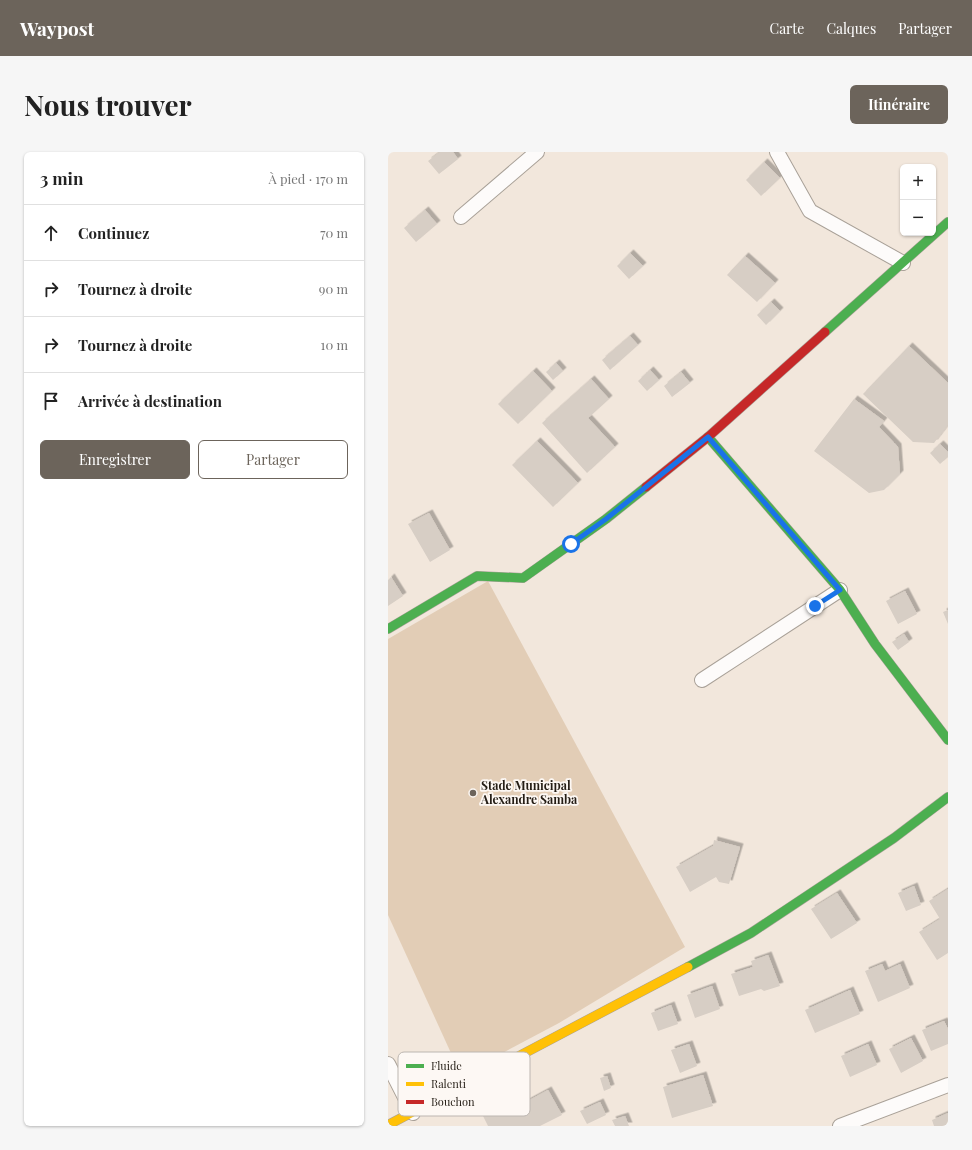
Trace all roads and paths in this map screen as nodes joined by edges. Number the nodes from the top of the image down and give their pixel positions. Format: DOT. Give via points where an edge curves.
graph roads {
  1 [pos="537,152"];
  2 [pos="777,152"];
  3 [pos="461,217"];
  4 [pos="948,222"];
  5 [pos="903,263"];
  6 [pos="708,437"];
  7 [pos="840,590"];
  8 [pos="388,629"];
  9 [pos="702,680"];
  10 [pos="948,740"];
  11 [pos="948,797"];
  12 [pos="528,1052"];
  13 [pos="388,1064"];
  14 [pos="398,1084"];
  15 [pos="948,1084"];
  16 [pos="407,1116"];
  17 [pos="388,1125"];
  18 [pos="840,1126"];
  1 -- 3 [label="street"];
  2 -- 5 [label="street" via="810,211"];
  4 -- 5 [label="street"];
  5 -- 6 [label="street"];
  6 -- 7 [label="street"];
  6 -- 8 [label="street" via="606,519 524,578 477,576"];
  7 -- 9 [label="street"];
  7 -- 10 [label="street" via="875,644"];
  11 -- 12 [label="street" via="894,838 751,933"];
  13 -- 14 [label="street"];
  15 -- 18 [label="street"];
  16 -- 17 [label="street"];
}
